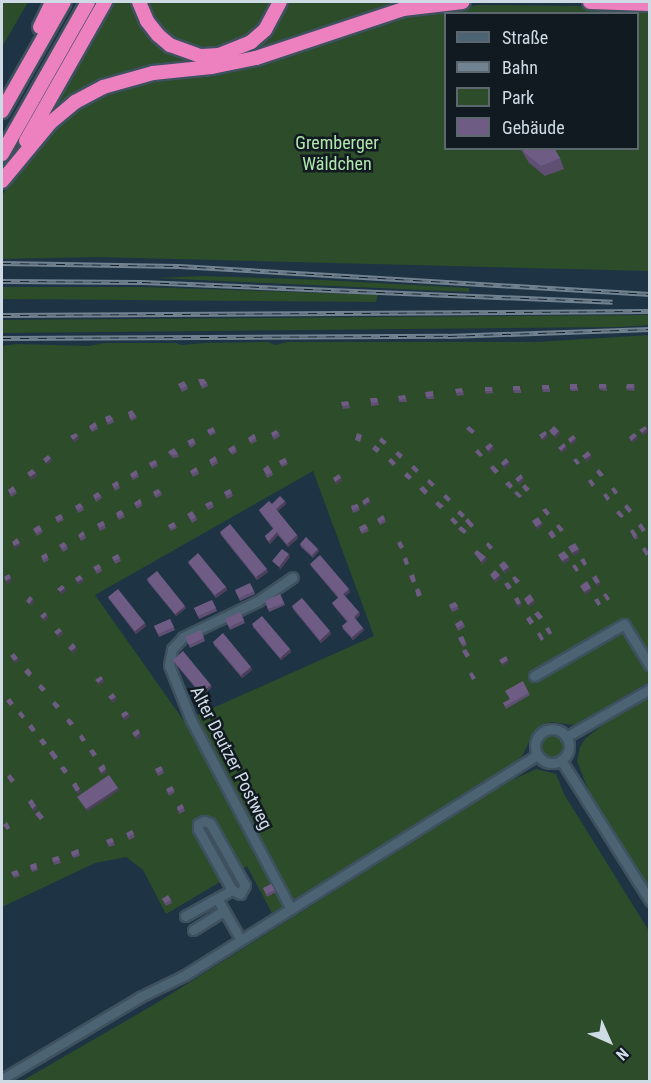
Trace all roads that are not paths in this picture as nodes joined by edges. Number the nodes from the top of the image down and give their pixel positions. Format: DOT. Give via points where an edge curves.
graph roads {
  1 [pos="52,2"];
  2 [pos="64,2"];
  3 [pos="88,2"];
  4 [pos="105,2"];
  5 [pos="139,2"];
  6 [pos="280,2"];
  7 [pos="463,2"];
  8 [pos="590,2"];
  9 [pos="650,4"];
  10 [pos="2,111"];
  11 [pos="2,154"];
  12 [pos="4,178"];
  13 [pos="293,577"];
  14 [pos="650,666"];
  15 [pos="534,676"];
  16 [pos="650,689"];
  17 [pos="566,737"];
  18 [pos="537,755"];
  19 [pos="561,760"];
  20 [pos="232,890"];
  21 [pos="218,900"];
  22 [pos="650,901"];
  23 [pos="291,909"];
  24 [pos="224,910"];
  25 [pos="185,916"];
  26 [pos="193,930"];
  27 [pos="241,940"];
  28 [pos="2,1079"];
  1 -- 10 [label="highway"];
  2 -- 10 [label="highway"];
  3 -- 11 [label="highway"];
  4 -- 12 [label="highway"];
  5 -- 6 [label="highway" via="147,21 170,45 201,56 219,55 251,42 265,30"];
  7 -- 12 [label="highway" via="403,9 256,58 153,73 104,87 75,102 50,123"];
  8 -- 9 [label="highway"];
  13 -- 23 [label="street, Alter Deutzer Postweg" via="258,601 183,637 172,650 169,665 191,720"];
  14 -- 15 [label="street" via="624,624"];
  16 -- 17 [label="street"];
  17 -- 18 [label="street" via="556,729 543,731 535,742"];
  17 -- 19 [label="street" via="568,749"];
  18 -- 19 [label="street" via="548,762"];
  18 -- 23 [label="street"];
  19 -- 22 [label="street"];
  20 -- 20 [label="street" via="198,829 204,821 210,823 245,885 240,894"];
  20 -- 21 [label="street"];
  21 -- 24 [label="street"];
  21 -- 25 [label="street"];
  23 -- 27 [label="street"];
  24 -- 26 [label="street"];
  24 -- 27 [label="street"];
  27 -- 28 [label="street"];
}
